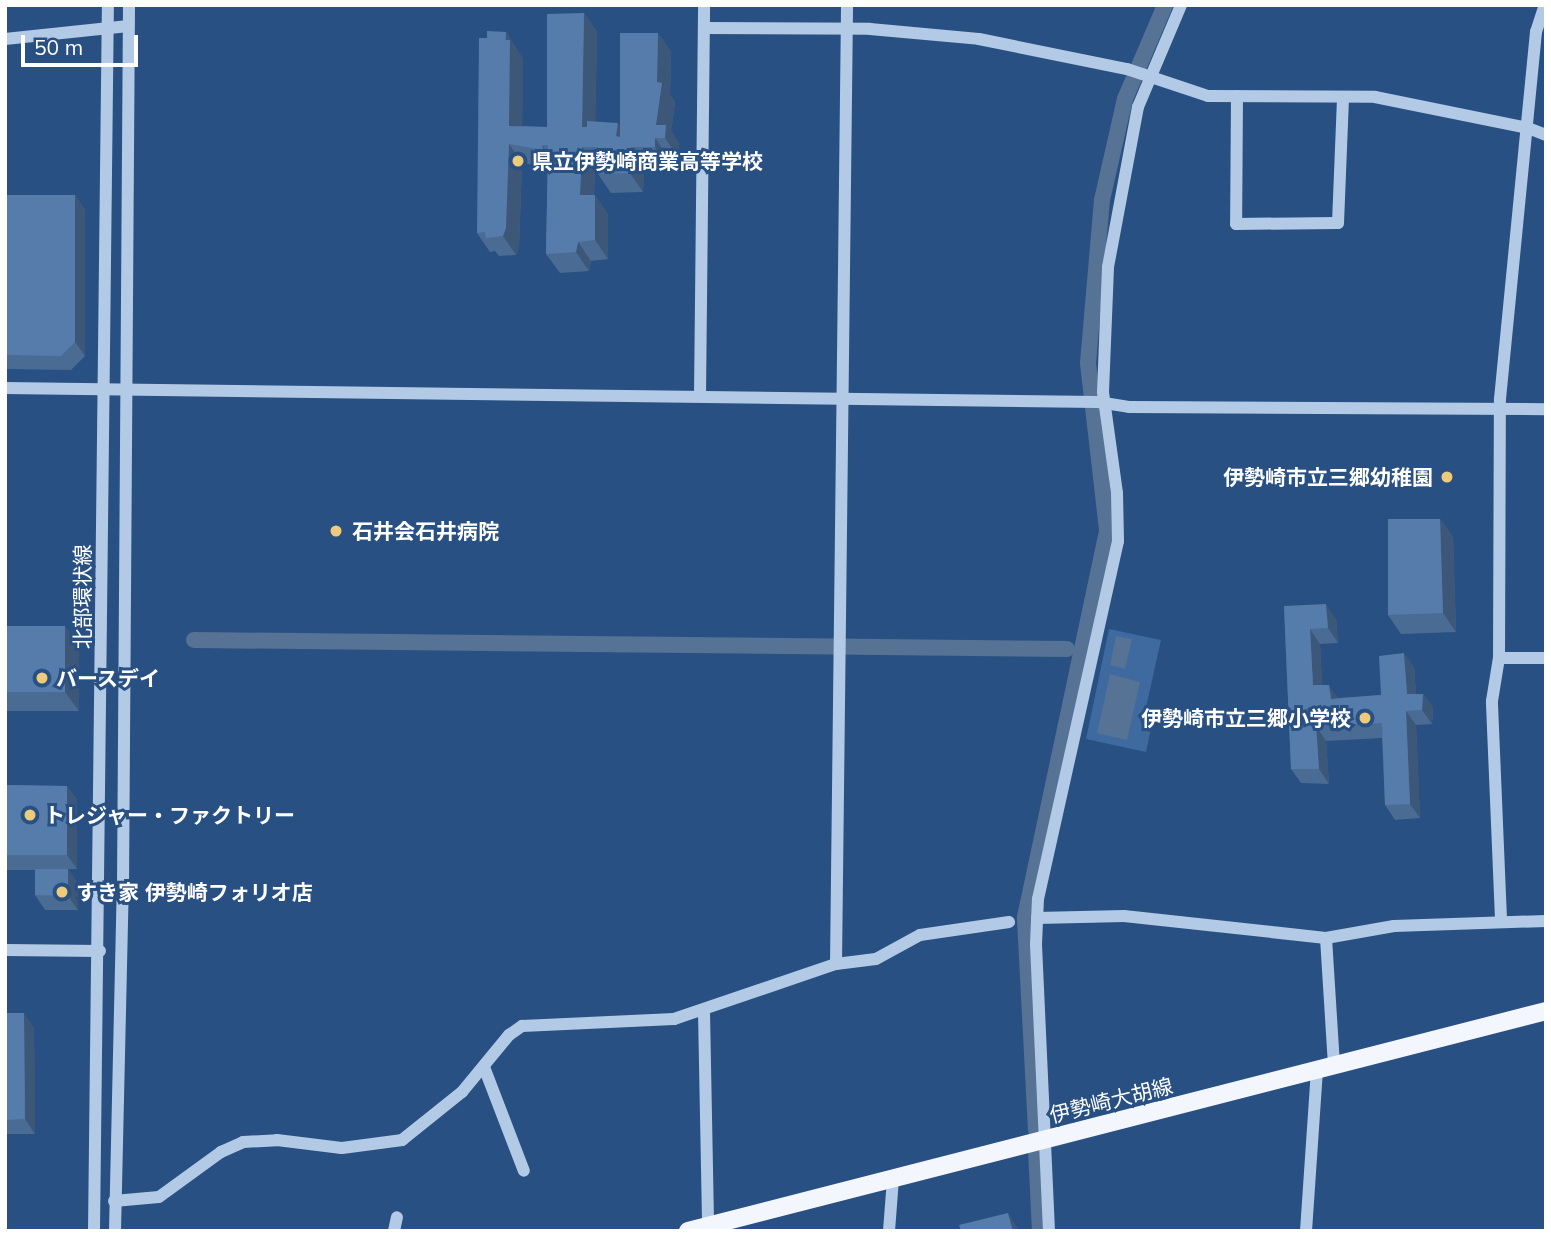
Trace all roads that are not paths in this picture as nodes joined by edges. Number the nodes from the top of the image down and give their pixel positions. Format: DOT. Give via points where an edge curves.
graph roads {
  1 [pos="108,5"];
  2 [pos="129,5"];
  3 [pos="704,5"];
  4 [pos="847,5"];
  5 [pos="1181,5"];
  6 [pos="1545,5"];
  7 [pos="108,26"];
  8 [pos="128,26"];
  9 [pos="704,28"];
  10 [pos="847,28"];
  11 [pos="5,38"];
  12 [pos="1148,78"];
  13 [pos="1237,96"];
  14 [pos="1343,98"];
  15 [pos="1528,128"];
  16 [pos="1546,135"];
  17 [pos="5,388"];
  18 [pos="101,390"];
  19 [pos="125,390"];
  20 [pos="699,396"];
  21 [pos="842,398"];
  22 [pos="1101,404"];
  23 [pos="1501,408"];
  24 [pos="1546,408"];
  25 [pos="1499,658"];
  26 [pos="1546,658"];
  27 [pos="1037,918"];
  28 [pos="1501,919"];
  29 [pos="1546,921"];
  30 [pos="1009,922"];
  31 [pos="1326,938"];
  32 [pos="5,950"];
  33 [pos="100,951"];
  34 [pos="836,964"];
  35 [pos="1546,1011"];
  36 [pos="704,1012"];
  37 [pos="485,1068"];
  38 [pos="1326,1068"];
  39 [pos="1046,1140"];
  40 [pos="524,1171"];
  41 [pos="893,1179"];
  42 [pos="114,1201"];
  43 [pos="397,1217"];
  44 [pos="708,1225"];
  45 [pos="94,1231"];
  46 [pos="115,1231"];
  47 [pos="394,1231"];
  48 [pos="688,1231"];
  49 [pos="889,1231"];
  50 [pos="1049,1231"];
  51 [pos="1306,1231"];
  1 -- 7 [label="street, 北部環状線"];
  2 -- 8 [label="street, 北部環状線"];
  3 -- 9 [label="street"];
  4 -- 10 [label="street"];
  5 -- 12 [label="street"];
  6 -- 15 [label="street" via="1536,32"];
  7 -- 8 [label="street"];
  7 -- 11 [label="street" via="39,38"];
  7 -- 18 [label="street, 北部環状線"];
  8 -- 19 [label="street, 北部環状線"];
  9 -- 10 [label="street"];
  9 -- 20 [label="street"];
  10 -- 12 [label="street" via="979,39 1127,69"];
  10 -- 21 [label="street"];
  12 -- 13 [label="street" via="1208,96"];
  12 -- 22 [label="street" via="1127,149 1108,267"];
  13 -- 14 [label="street"];
  13 -- 14 [label="street" via="1236,224 1338,223"];
  14 -- 15 [label="street" via="1375,97"];
  15 -- 16 [label="street"];
  15 -- 23 [label="street"];
  17 -- 18 [label="street"];
  18 -- 19 [label="street"];
  18 -- 33 [label="street, 北部環状線"];
  19 -- 20 [label="street"];
  19 -- 42 [label="street, 北部環状線" via="123,887"];
  20 -- 21 [label="street"];
  21 -- 22 [label="street"];
  21 -- 34 [label="street"];
  22 -- 23 [label="street"];
  22 -- 27 [label="street" via="1117,493 1116,557"];
  23 -- 24 [label="street"];
  23 -- 25 [label="street"];
  25 -- 26 [label="street"];
  25 -- 28 [label="street" via="1492,701"];
  27 -- 31 [label="street" via="1124,916"];
  27 -- 39 [label="street"];
  28 -- 29 [label="street"];
  28 -- 31 [label="street" via="1384,927"];
  30 -- 34 [label="street" via="928,933 876,959"];
  31 -- 38 [label="street"];
  32 -- 33 [label="street"];
  33 -- 45 [label="street, 北部環状線"];
  34 -- 36 [label="street"];
  35 -- 38 [label="main road, 伊勢崎大胡線"];
  36 -- 37 [label="street" via="649,1023 522,1027 509,1035"];
  36 -- 44 [label="street"];
  37 -- 40 [label="street"];
  37 -- 42 [label="street" via="440,1113 402,1140 342,1148 277,1140 243,1142 221,1152 159,1197"];
  38 -- 39 [label="main road, 伊勢崎大胡線"];
  38 -- 51 [label="street"];
  39 -- 41 [label="main road, 伊勢崎大胡線"];
  39 -- 50 [label="street"];
  41 -- 44 [label="main road, 伊勢崎大胡線"];
  41 -- 49 [label="street"];
  42 -- 46 [label="street, 北部環状線"];
  43 -- 47 [label="street"];
  44 -- 48 [label="main road, 伊勢崎大胡線"];
}
